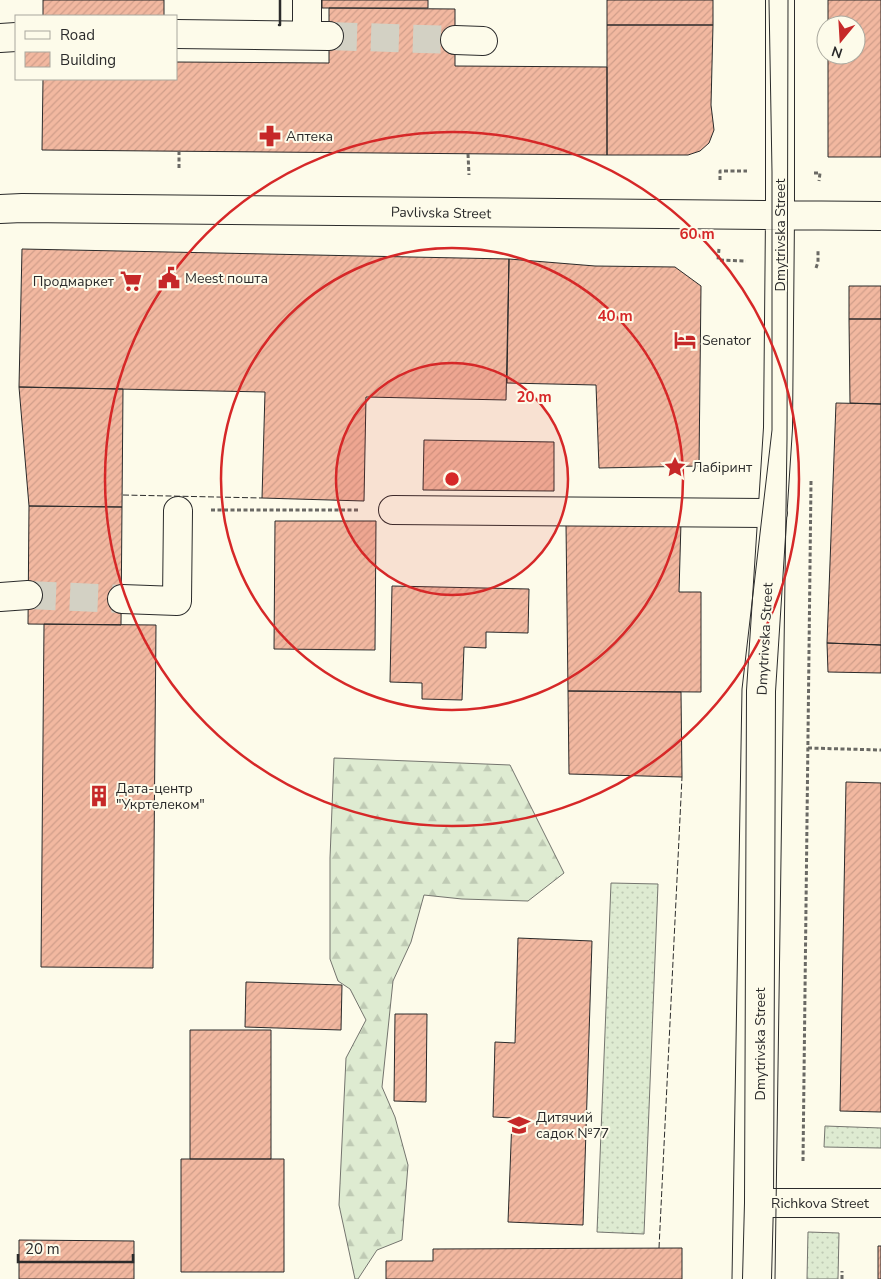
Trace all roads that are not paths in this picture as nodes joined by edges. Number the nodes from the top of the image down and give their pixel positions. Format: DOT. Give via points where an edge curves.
graph roads {
  1 [pos="306,0"];
  2 [pos="780,0"];
  3 [pos="178,34"];
  4 [pos="15,37"];
  5 [pos="0,38"];
  6 [pos="455,40"];
  7 [pos="483,40"];
  8 [pos="0,209"];
  9 [pos="780,216"];
  10 [pos="881,216"];
  11 [pos="178,510"];
  12 [pos="393,510"];
  13 [pos="773,512"];
  14 [pos="28,595"];
  15 [pos="0,597"];
  16 [pos="122,598"];
  17 [pos="760,1202"];
  18 [pos="881,1203"];
  19 [pos="757,1279"];
  1 -- 3 [label="street" via="318,36"];
  2 -- 9 [label="street, Dmytrivska Street"];
  4 -- 5 [label="street"];
  6 -- 7 [label="street"];
  8 -- 9 [label="street, Pavlivska Street"];
  9 -- 10 [label="street, Pavlivska Street"];
  9 -- 13 [label="street, Dmytrivska Street" via="778,428"];
  11 -- 16 [label="street" via="176,602"];
  12 -- 13 [label="street"];
  13 -- 17 [label="street, Dmytrivska Street" via="761,691"];
  14 -- 15 [label="street"];
  17 -- 18 [label="street, Richkova Street"];
  17 -- 19 [label="street, Dmytrivska Street"];
}
